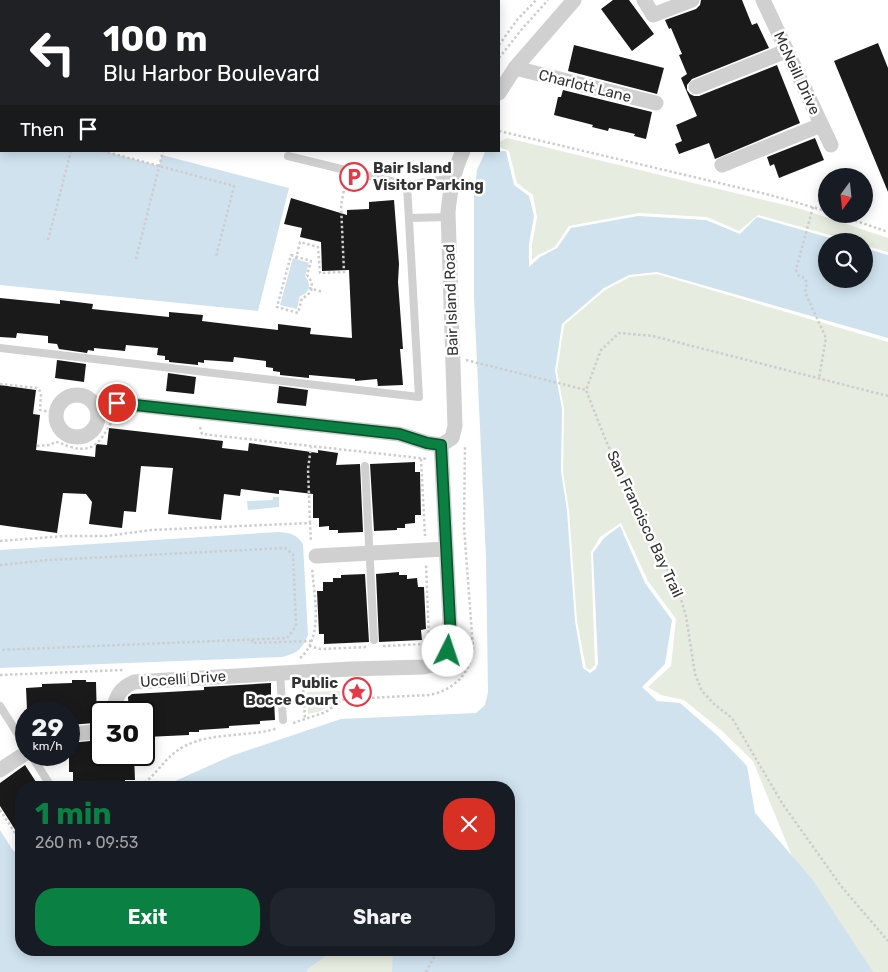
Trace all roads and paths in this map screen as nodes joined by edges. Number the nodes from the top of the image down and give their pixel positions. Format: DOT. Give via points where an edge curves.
graph roads {
  1 [pos="536,0"];
  2 [pos="548,0"];
  3 [pos="574,0"];
  4 [pos="644,0"];
  5 [pos="692,0"];
  6 [pos="763,0"];
  7 [pos="500,44"];
  8 [pos="786,51"];
  9 [pos="500,57"];
  10 [pos="515,68"];
  11 [pos="696,87"];
  12 [pos="500,91"];
  13 [pos="656,103"];
  14 [pos="821,125"];
  15 [pos="500,131"];
  16 [pos="831,146"];
  17 [pos="71,152"];
  18 [pos="107,152"];
  19 [pos="163,152"];
  20 [pos="463,152"];
  21 [pos="288,156"];
  22 [pos="722,165"];
  23 [pos="160,166"];
  24 [pos="348,171"];
  25 [pos="453,178"];
  26 [pos="407,185"];
  27 [pos="812,208"];
  28 [pos="818,209"];
  29 [pos="449,217"];
  30 [pos="409,218"];
  31 [pos="862,223"];
  32 [pos="888,232"];
  33 [pos="48,240"];
  34 [pos="216,257"];
  35 [pos="296,258"];
  36 [pos="136,259"];
  37 [pos="311,288"];
  38 [pos="323,292"];
  39 [pos="0,348"];
  40 [pos="463,359"];
  41 [pos="819,378"];
  42 [pos="0,384"];
  43 [pos="586,390"];
  44 [pos="888,396"];
  45 [pos="97,408"];
  46 [pos="56,413"];
  47 [pos="119,415"];
  48 [pos="193,426"];
  49 [pos="465,442"];
  50 [pos="37,446"];
  51 [pos="311,446"];
  52 [pos="438,452"];
  53 [pos="458,458"];
  54 [pos="464,458"];
  55 [pos="421,459"];
  56 [pos="365,466"];
  57 [pos="310,523"];
  58 [pos="0,540"];
  59 [pos="425,542"];
  60 [pos="446,549"];
  61 [pos="369,553"];
  62 [pos="313,556"];
  63 [pos="426,559"];
  64 [pos="0,565"];
  65 [pos="467,629"];
  66 [pos="472,629"];
  67 [pos="252,640"];
  68 [pos="312,641"];
  69 [pos="374,643"];
  70 [pos="309,646"];
  71 [pos="382,646"];
  72 [pos="0,650"];
  73 [pos="295,661"];
  74 [pos="129,670"];
  75 [pos="280,673"];
  76 [pos="0,676"];
  77 [pos="303,680"];
  78 [pos="116,701"];
  79 [pos="0,706"];
  80 [pos="305,719"];
  81 [pos="284,724"];
  82 [pos="15,730"];
  83 [pos="15,760"];
  84 [pos="38,766"];
  85 [pos="0,770"];
  86 [pos="48,781"];
  87 [pos="146,781"];
  88 [pos="0,810"];
  89 [pos="15,833"];
  90 [pos="888,941"];
  91 [pos="435,956"];
  92 [pos="426,972"];
  1 -- 7 [label="path"];
  2 -- 9 [label="path"];
  3 -- 10 [label="street"];
  4 -- 5 [label="street" via="656,21"];
  6 -- 8 [label="street, McNeill Drive"];
  8 -- 11 [label="street"];
  8 -- 14 [label="street, McNeill Drive"];
  10 -- 12 [label="street"];
  10 -- 13 [label="street, Charlott Lane"];
  14 -- 16 [label="street, McNeill Drive"];
  14 -- 22 [label="street"];
  15 -- 27 [label="path" via="770,194"];
  17 -- 33 [label="path"];
  18 -- 23 [label="path"];
  19 -- 23 [label="path"];
  20 -- 25 [label="street, Bair Island Road"];
  21 -- 24 [label="lane"];
  23 -- 34 [label="path" via="234,186"];
  23 -- 36 [label="path"];
  24 -- 26 [label="lane"];
  24 -- 35 [label="path" via="341,205 344,272 320,273 318,247 300,242"];
  25 -- 26 [label="lane"];
  25 -- 29 [label="street, Bair Island Road"];
  26 -- 30 [label="lane"];
  27 -- 28 [label="path"];
  27 -- 41 [label="path" via="796,270 805,278 805,292 826,338"];
  29 -- 30 [label="lane"];
  29 -- 52 [label="street, Bair Island Road" via="455,426 452,438"];
  30 -- 39 [label="lane" via="419,397"];
  31 -- 32 [label="path"];
  35 -- 37 [label="path" via="311,261 307,275"];
  35 -- 37 [label="path" via="291,255 277,308 298,313 302,298 309,294"];
  37 -- 38 [label="path"];
  40 -- 43 [label="path"];
  41 -- 43 [label="path" via="653,336 619,333 601,350"];
  41 -- 44 [label="path"];
  42 -- 46 [label="path" via="39,389 40,410"];
  43 -- 90 [label="path, San Francisco Bay Trail" via="606,441 680,596 694,674 702,691 732,718 782,803 841,886"];
  45 -- 46 [label="street" via="88,398 74,395 62,401"];
  45 -- 46 [label="street" via="98,422 89,434 82,437 63,432"];
  45 -- 52 [label="street" via="117,403 399,434"];
  47 -- 50 [label="path" via="104,437 88,447 76,448 58,442"];
  48 -- 51 [label="path" via="200,427 202,434"];
  49 -- 54 [label="path"];
  51 -- 55 [label="path"];
  51 -- 57 [label="path" via="308,469"];
  52 -- 55 [label="path"];
  52 -- 60 [label="street, Uccelli Drive"];
  53 -- 54 [label="path"];
  54 -- 66 [label="path" via="464,527"];
  55 -- 59 [label="path"];
  56 -- 61 [label="lane"];
  57 -- 58 [label="path"];
  57 -- 62 [label="path"];
  60 -- 61 [label="street"];
  60 -- 75 [label="street, Uccelli Drive" via="451,642 443,660 424,667"];
  61 -- 62 [label="street"];
  61 -- 69 [label="lane"];
  62 -- 68 [label="path" via="316,624"];
  63 -- 71 [label="path" via="429,642"];
  64 -- 67 [label="path" via="285,548 293,554 296,626 287,638"];
  65 -- 66 [label="path"];
  66 -- 80 [label="path" via="473,648 469,666 459,681 442,692 346,699 326,712"];
  67 -- 68 [label="path" via="252,643"];
  67 -- 72 [label="path"];
  68 -- 70 [label="path"];
  69 -- 70 [label="path" via="321,649"];
  70 -- 73 [label="path"];
  74 -- 76 [label="path"];
  75 -- 78 [label="street, Uccelli Drive" via="134,682 119,692"];
  75 -- 81 [label="lane"];
  77 -- 80 [label="path"];
  79 -- 82 [label="lane"];
  80 -- 81 [label="path"];
  81 -- 87 [label="path" via="265,732 196,741 171,755"];
  83 -- 85 [label="street"];
  84 -- 86 [label="lane"];
  88 -- 89 [label="path"];
  91 -- 92 [label="path"];
}
